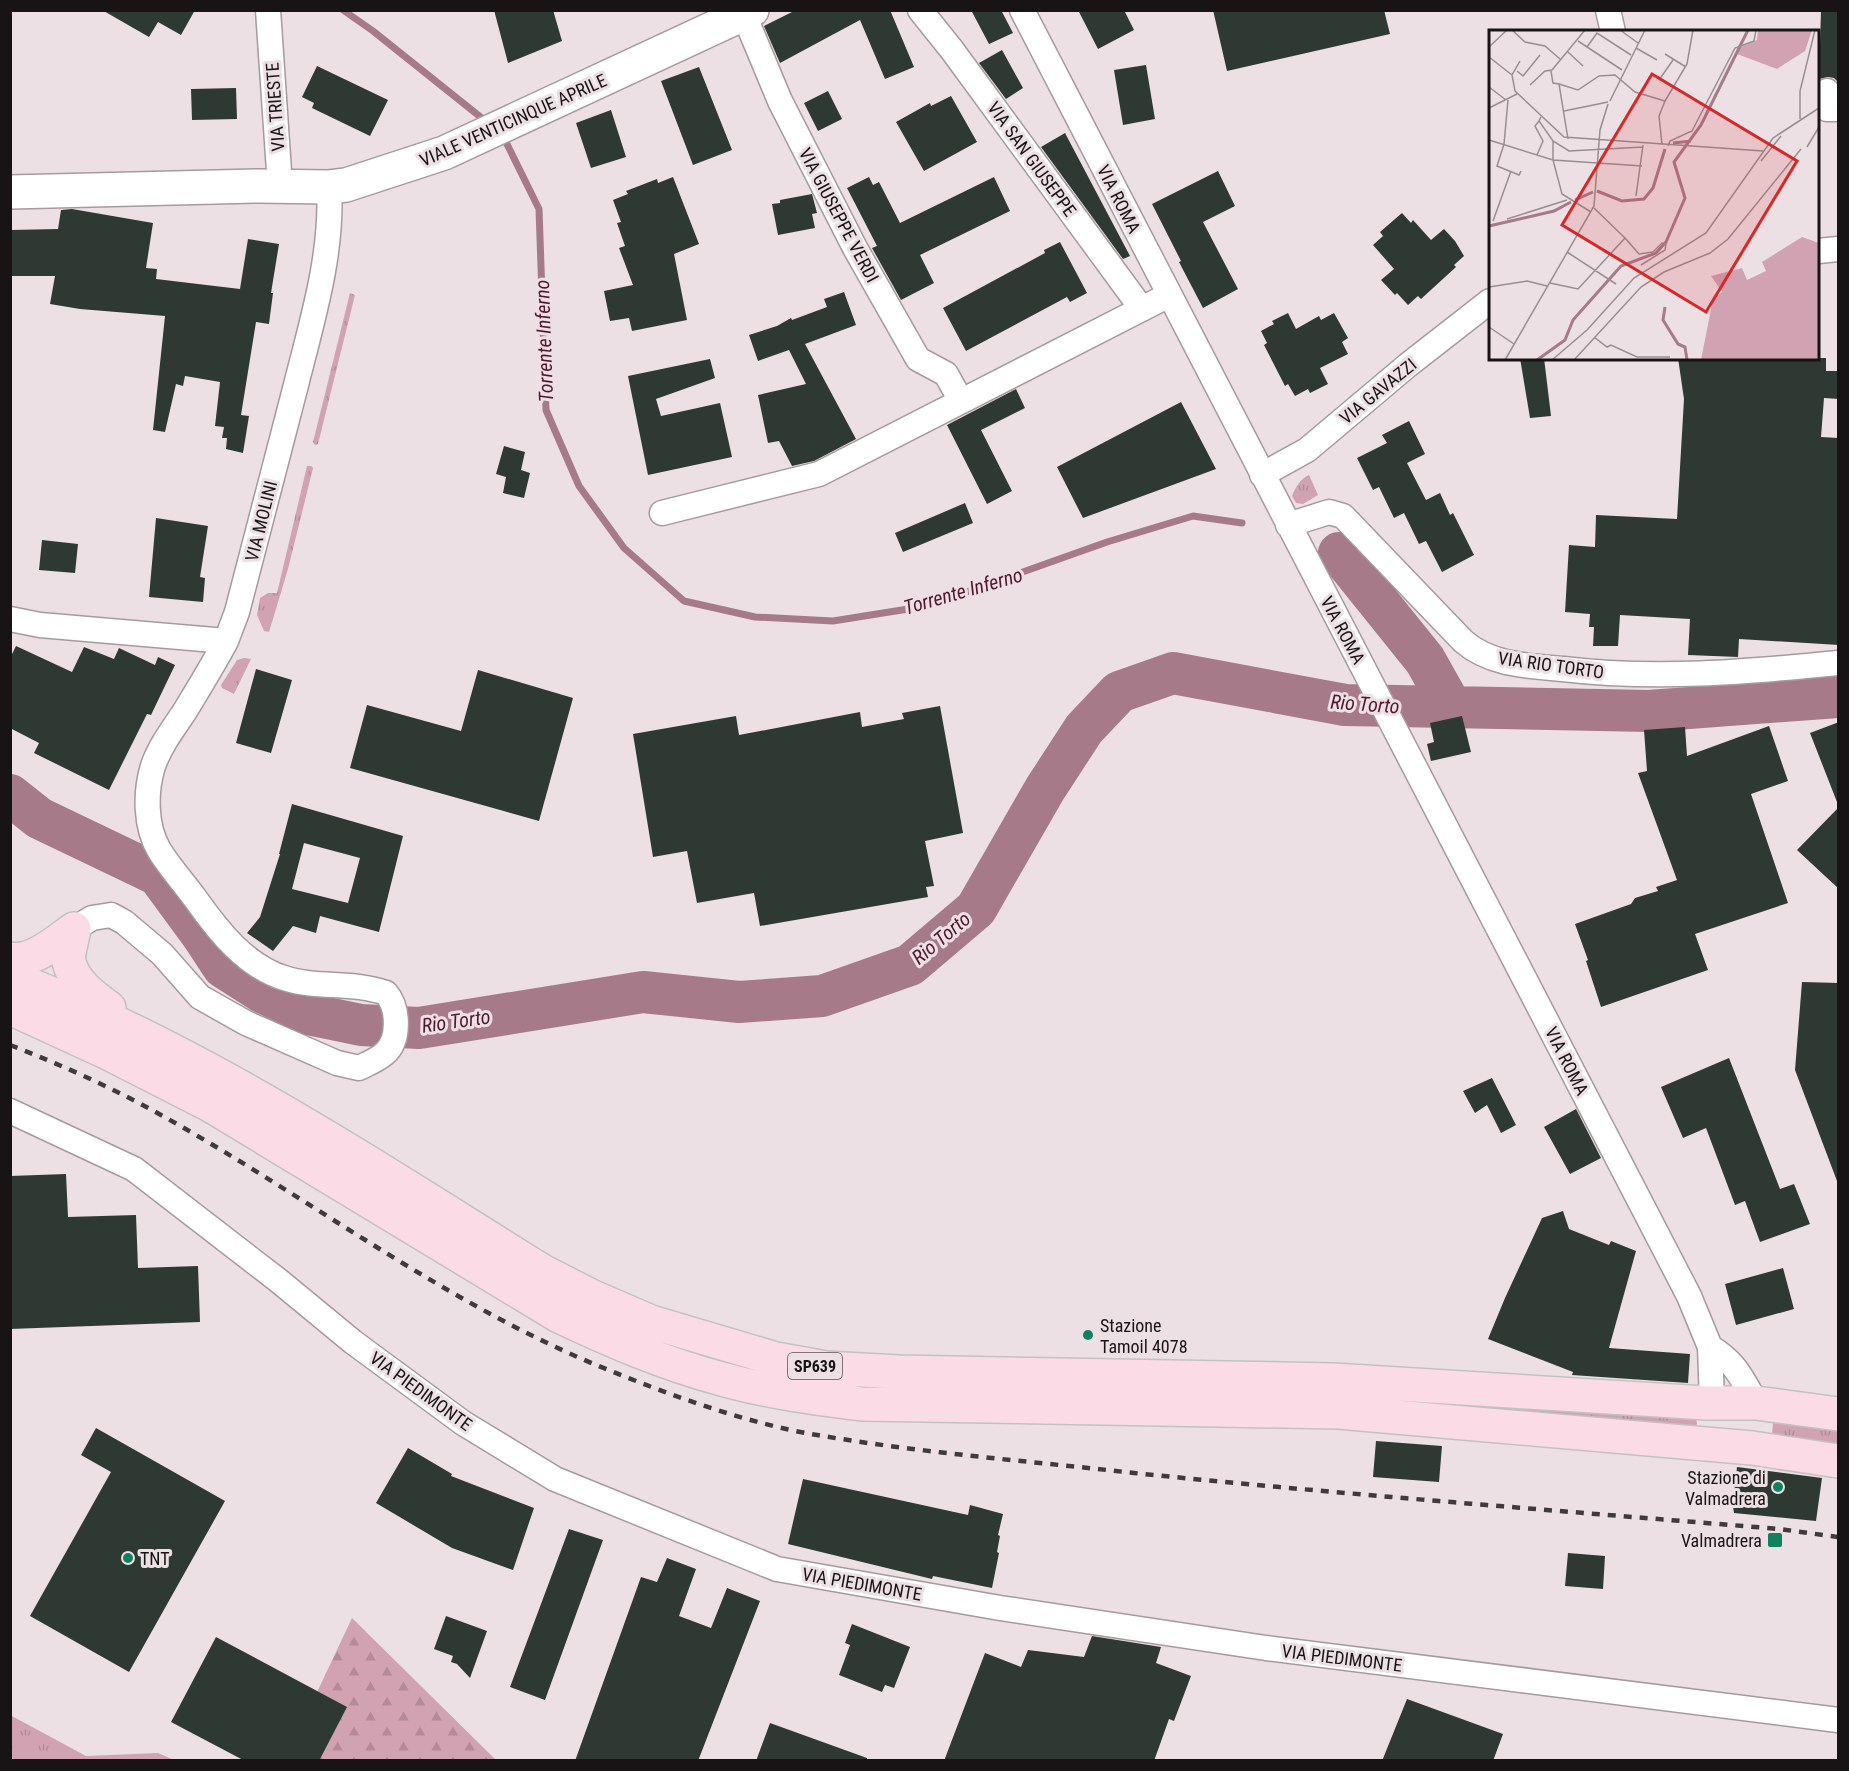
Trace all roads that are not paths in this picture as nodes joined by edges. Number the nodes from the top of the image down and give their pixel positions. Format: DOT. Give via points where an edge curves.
graph roads {
  1 [pos="920,10"];
  2 [pos="1022,10"];
  3 [pos="1608,10"];
  4 [pos="746,12"];
  5 [pos="269,19"];
  6 [pos="1613,30"];
  7 [pos="280,186"];
  8 [pos="329,187"];
  9 [pos="10,192"];
  10 [pos="1839,249"];
  11 [pos="1819,251"];
  12 [pos="1170,295"];
  13 [pos="1489,303"];
  14 [pos="1142,309"];
  15 [pos="961,401"];
  16 [pos="1262,475"];
  17 [pos="662,513"];
  18 [pos="1288,525"];
  19 [pos="10,619"];
  20 [pos="226,641"];
  21 [pos="1839,663"];
  22 [pos="74,929"];
  23 [pos="10,958"];
  24 [pos="10,977"];
  25 [pos="10,1008"];
  26 [pos="148,1038"];
  27 [pos="10,1111"];
  28 [pos="1710,1347"];
  29 [pos="1712,1402"];
  30 [pos="1756,1403"];
  31 [pos="1839,1414"];
  32 [pos="1709,1446"];
  33 [pos="1839,1461"];
  34 [pos="1839,1720"];
  1 -- 14 [label="street, VIA SAN GIUSEPPE"];
  2 -- 12 [label="street, VIA ROMA"];
  3 -- 6 [label="street"];
  4 -- 8 [label="main road, VIALE VENTICINQUE APRILE" via="444,153"];
  4 -- 15 [label="street, VIA GIUSEPPE VERDI" via="780,101 855,248 918,359 946,374"];
  5 -- 7 [label="street, VIA TRIESTE"];
  7 -- 8 [label="main road, VIALE VENTICINQUE APRILE"];
  7 -- 9 [label="main road, VIALE VENTICINQUE APRILE"];
  8 -- 20 [label="street, VIA MOLINI" via="331,217 314,312 237,612"];
  10 -- 11 [label="street"];
  12 -- 14 [label="street"];
  12 -- 16 [label="street, VIA ROMA"];
  13 -- 16 [label="street, VIA GAVAZZI" via="1307,450"];
  14 -- 15 [label="street"];
  15 -- 17 [label="street" via="819,474"];
  16 -- 18 [label="street, VIA ROMA"];
  18 -- 21 [label="street, VIA RIO TORTO" via="1329,512 1343,516 1463,641 1482,655 1504,661 1636,675 1758,671"];
  18 -- 28 [label="street, VIA ROMA" via="1684,1285"];
  19 -- 20 [label="street"];
  20 -- 22 [label="street, VIA MOLINI" via="153,767 148,821 158,849 219,931 256,965 284,978 372,987 386,993 395,1008 393,1041 386,1053 359,1068 337,1063 246,1023 200,997 162,954 111,915 92,918"];
  22 -- 23 [label="main road" via="35,955"];
  22 -- 26 [label="main road" via="68,960 77,980"];
  24 -- 26 [label="main road, SP639"];
  25 -- 32 [label="main road, SP639" via="210,1105 559,1316 616,1343 722,1380 862,1404 1338,1412"];
  26 -- 29 [label="main road, SP639" via="225,1078 593,1298 651,1322 776,1359 826,1368 898,1372 1333,1380"];
  27 -- 34 [label="street, VIA PIEDIMONTE" via="134,1169 362,1349 463,1423 555,1479 777,1569 1266,1648"];
  28 -- 29 [label="street, VIA ROMA"];
  28 -- 30 [label="street, VIA ROMA" via="1735,1367"];
  29 -- 30 [label="main road, SP639"];
  29 -- 32 [label="main road"];
  30 -- 31 [label="main road, SP639"];
  32 -- 33 [label="main road, SP639"];
}
